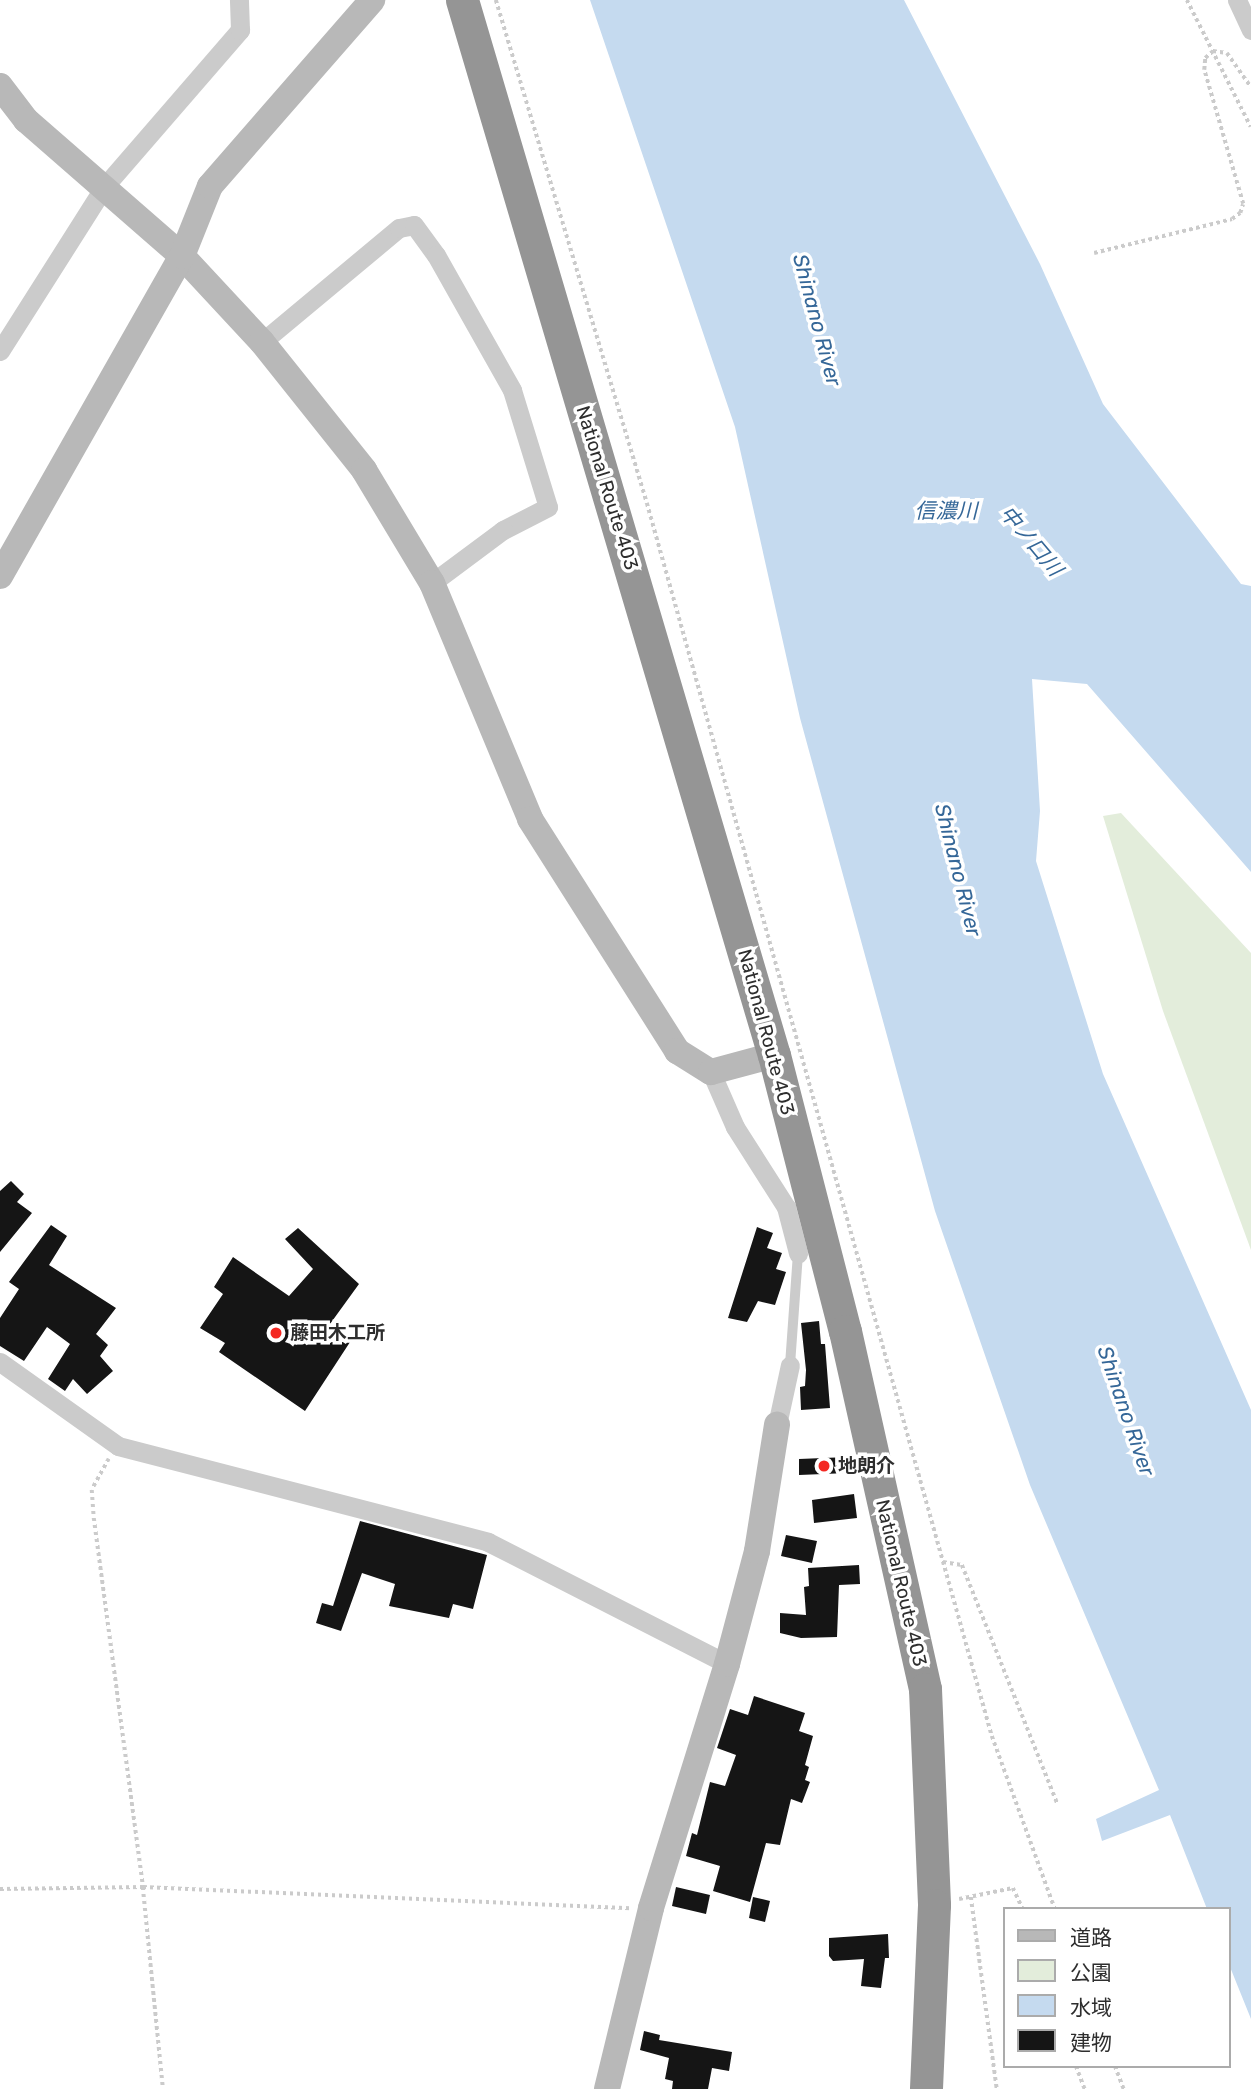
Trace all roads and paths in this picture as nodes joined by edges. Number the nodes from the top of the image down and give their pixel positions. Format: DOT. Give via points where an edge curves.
graph roads {
  1 [pos="239,0"];
  2 [pos="373,0"];
  3 [pos="462,0"];
  4 [pos="1187,0"];
  5 [pos="1237,0"];
  6 [pos="1251,30"];
  7 [pos="1213,51"];
  8 [pos="0,86"];
  9 [pos="1251,87"];
  10 [pos="1251,127"];
  11 [pos="104,187"];
  12 [pos="1094,254"];
  13 [pos="182,256"];
  14 [pos="262,342"];
  15 [pos="0,351"];
  16 [pos="0,576"];
  17 [pos="432,583"];
  18 [pos="774,1055"];
  19 [pos="710,1072"];
  20 [pos="798,1253"];
  21 [pos="0,1362"];
  22 [pos="790,1365"];
  23 [pos="777,1425"];
  24 [pos="118,1446"];
  25 [pos="943,1562"];
  26 [pos="727,1664"];
  27 [pos="1058,1805"];
  28 [pos="143,1887"];
  29 [pos="0,1889"];
  30 [pos="971,1897"];
  31 [pos="934,1905"];
  32 [pos="1023,1907"];
  33 [pos="652,1908"];
  34 [pos="1077,2068"];
  35 [pos="1116,2068"];
  36 [pos="163,2089"];
  37 [pos="607,2089"];
  38 [pos="926,2089"];
  39 [pos="997,2089"];
  40 [pos="1085,2089"];
  41 [pos="1124,2089"];
  1 -- 11 [label="street" via="240,30"];
  2 -- 13 [label="street" via="228,161 197,210"];
  3 -- 18 [label="highway, National Route 403"];
  4 -- 7 [label="path"];
  5 -- 6 [label="street"];
  7 -- 9 [label="path" via="1227,53"];
  7 -- 10 [label="path"];
  7 -- 12 [label="path" via="1205,58 1204,70 1243,204 1240,213 1232,219"];
  8 -- 11 [label="street" via="26,120"];
  11 -- 13 [label="street"];
  11 -- 15 [label="street"];
  13 -- 14 [label="street"];
  13 -- 16 [label="street"];
  14 -- 17 [label="street" via="364,470"];
  14 -- 17 [label="street" via="399,228 414,225 436,255 512,390 548,507 503,530"];
  17 -- 19 [label="street" via="530,819 677,1051"];
  18 -- 19 [label="street"];
  18 -- 31 [label="highway, National Route 403" via="845,1331 925,1689"];
  19 -- 20 [label="street" via="735,1127 786,1208"];
  20 -- 22 [label="lane"];
  21 -- 24 [label="street"];
  22 -- 23 [label="street"];
  23 -- 26 [label="street" via="757,1552"];
  24 -- 26 [label="street" via="488,1542"];
  24 -- 28 [label="path" via="92,1490"];
  25 -- 27 [label="path" via="962,1565"];
  26 -- 33 [label="street"];
  28 -- 29 [label="path"];
  28 -- 33 [label="path"];
  28 -- 36 [label="path"];
  30 -- 31 [label="path"];
  30 -- 32 [label="path" via="1013,1888"];
  30 -- 39 [label="path"];
  31 -- 38 [label="highway, National Route 403"];
  33 -- 37 [label="street"];
  34 -- 40 [label="path"];
  35 -- 41 [label="path"];
}
